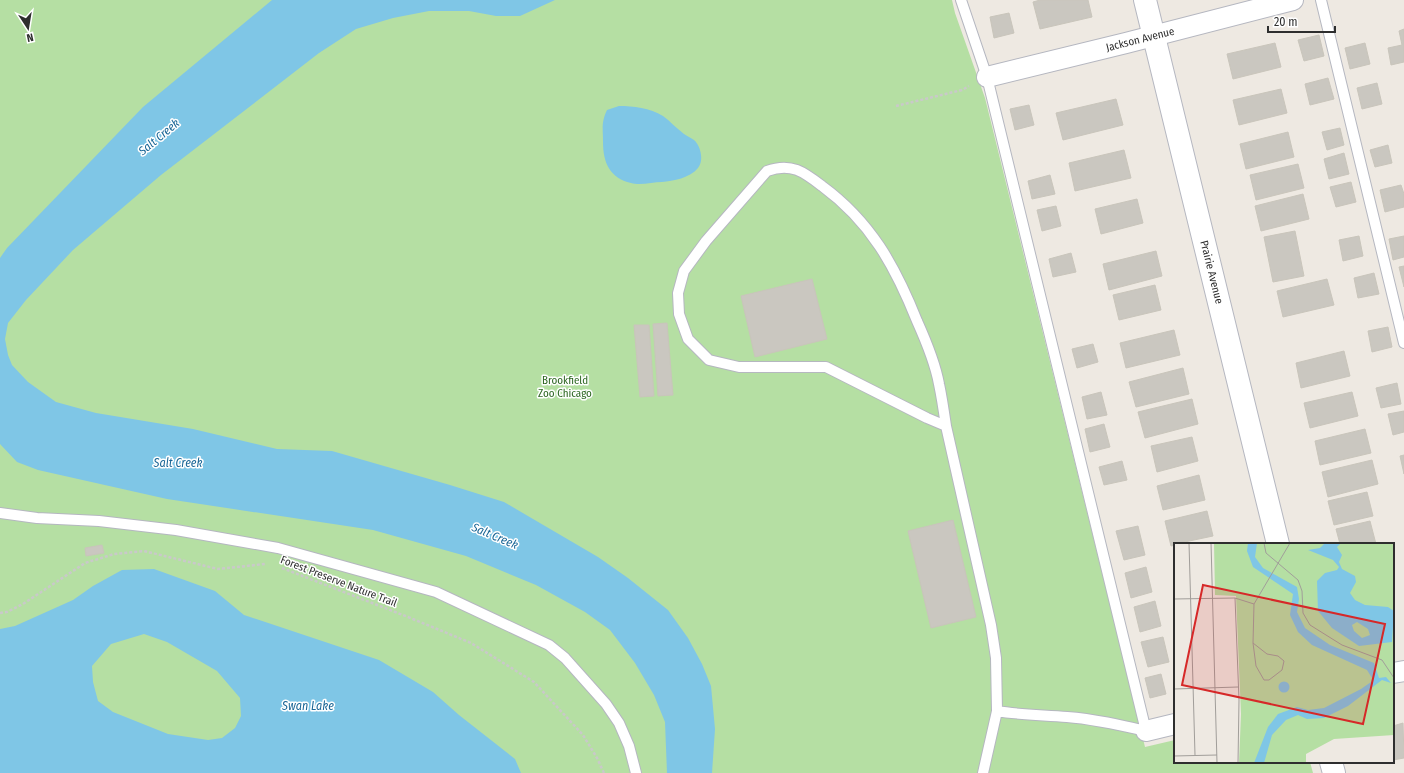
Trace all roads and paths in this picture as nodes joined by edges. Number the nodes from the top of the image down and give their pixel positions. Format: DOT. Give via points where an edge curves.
graph roads {
  1 [pos="961,0"];
  2 [pos="1145,0"];
  3 [pos="1293,0"];
  4 [pos="1321,0"];
  5 [pos="1154,36"];
  6 [pos="987,77"];
  7 [pos="896,106"];
  8 [pos="1404,343"];
  9 [pos="946,426"];
  10 [pos="0,513"];
  11 [pos="1278,543"];
  12 [pos="269,564"];
  13 [pos="281,568"];
  14 [pos="0,613"];
  15 [pos="1404,671"];
  16 [pos="1394,674"];
  17 [pos="997,711"];
  18 [pos="1174,724"];
  19 [pos="1146,731"];
  20 [pos="1331,763"];
  21 [pos="604,773"];
  22 [pos="636,773"];
  23 [pos="983,773"];
  24 [pos="1334,773"];
  1 -- 6 [label="lane"];
  2 -- 5 [label="street, Prairie Avenue"];
  3 -- 5 [label="street, Jackson Avenue"];
  4 -- 8 [label="lane"];
  5 -- 6 [label="street, Jackson Avenue"];
  5 -- 11 [label="street, Prairie Avenue"];
  6 -- 7 [label="path" via="962,90"];
  6 -- 19 [label="lane"];
  9 -- 9 [label="lane" via="826,367 739,367 709,360 688,339 679,314 678,293 684,271 706,241 767,171 776,167 802,171 839,198 864,224 889,258 925,340 939,383"];
  9 -- 17 [label="lane" via="991,625 996,658"];
  10 -- 22 [label="lane" via="176,530 278,548 436,592 549,645 565,658 606,704 619,723 629,746"];
  12 -- 14 [label="path, Forest Preserve Nature Trail" via="218,569 144,551 114,554 84,563 23,604"];
  13 -- 21 [label="path, Forest Preserve Nature Trail" via="471,643 534,682 582,735"];
  15 -- 16 [label="street"];
  17 -- 19 [label="lane" via="1068,717"];
  17 -- 23 [label="lane"];
  18 -- 19 [label="street"];
  20 -- 24 [label="street"];
}
